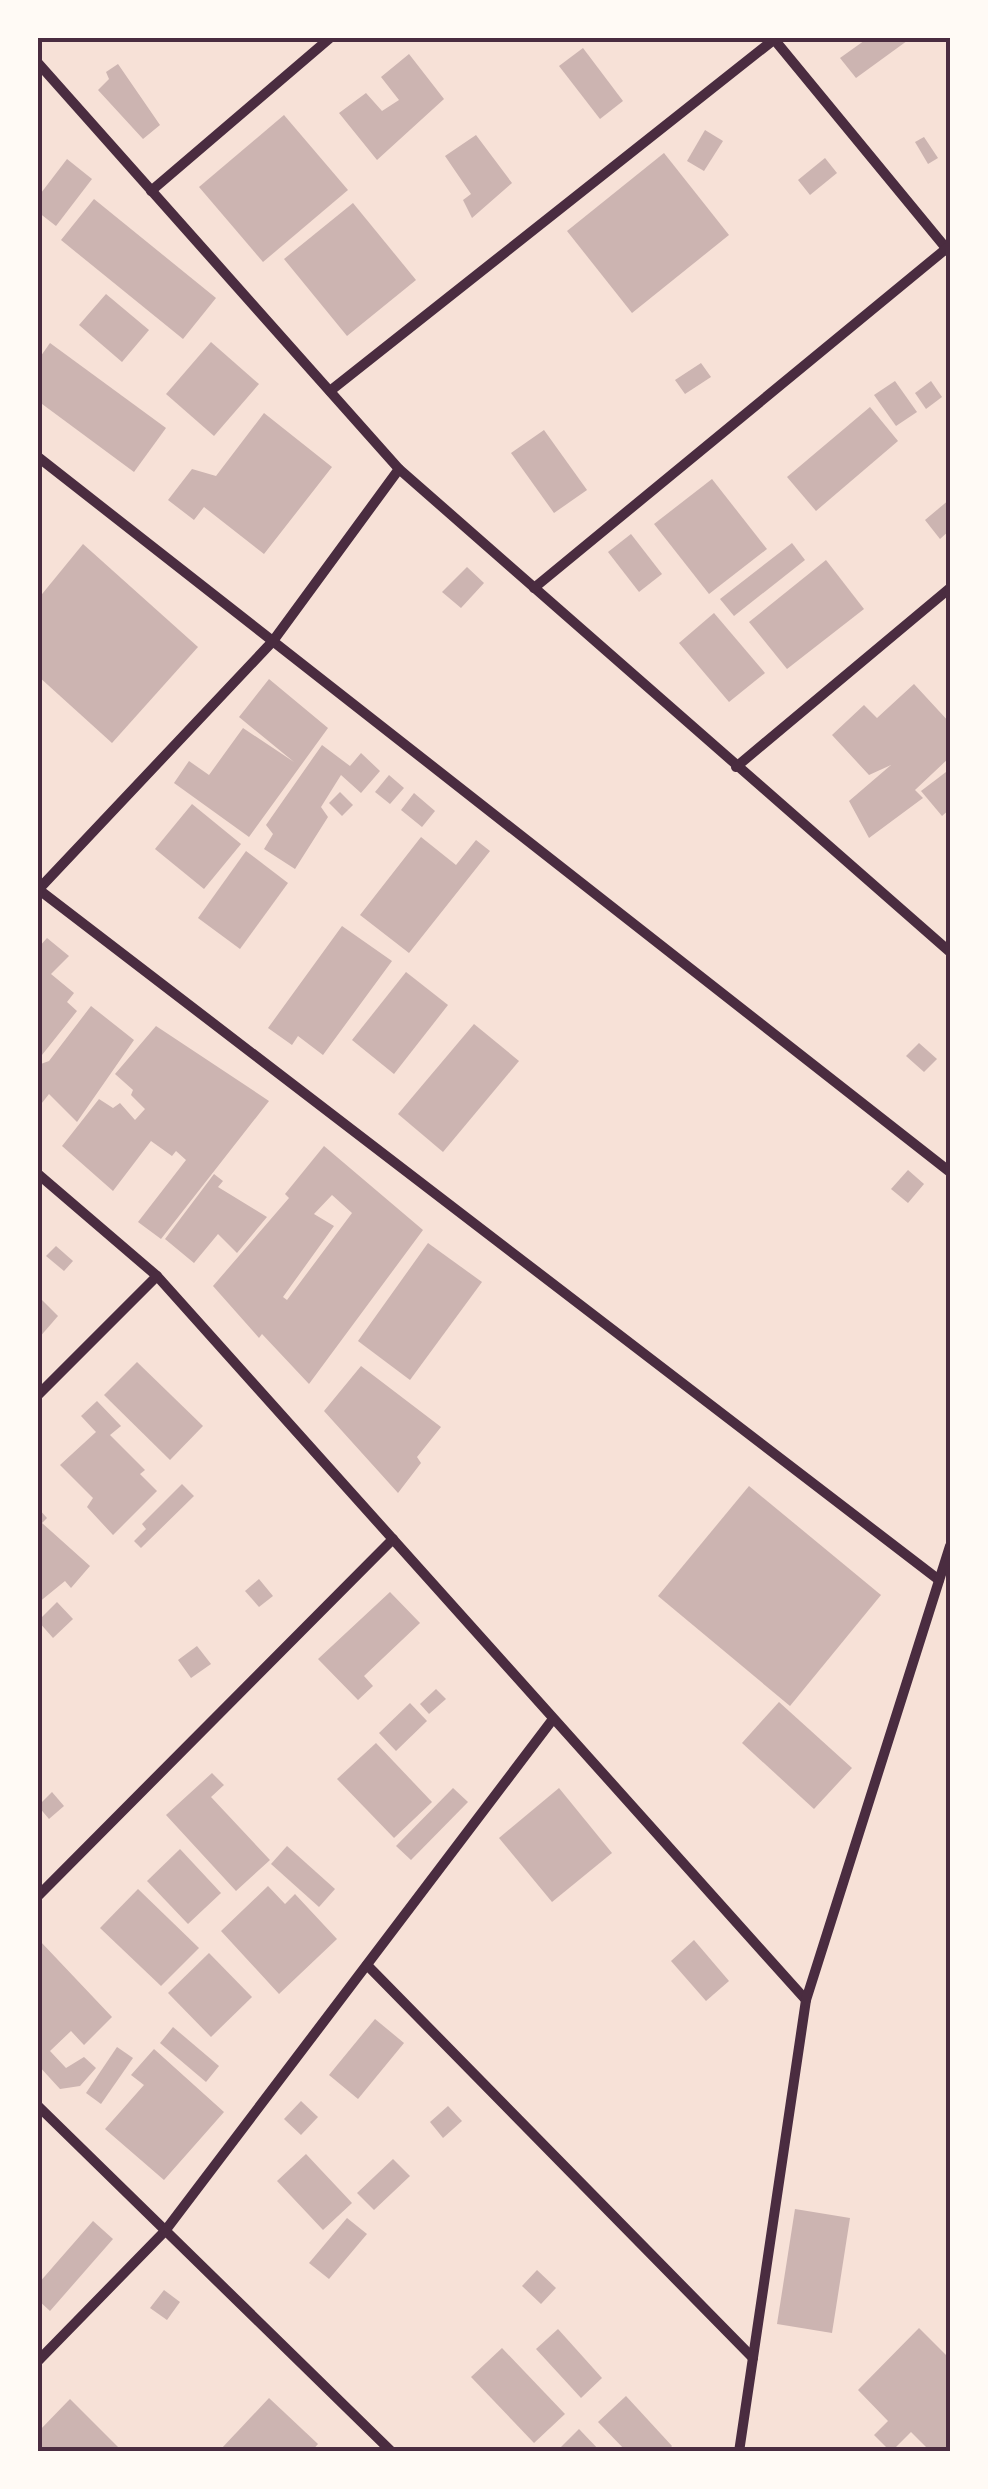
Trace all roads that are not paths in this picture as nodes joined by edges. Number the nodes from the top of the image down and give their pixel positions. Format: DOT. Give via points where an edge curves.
graph roads {
  1 [pos="330,38"];
  2 [pos="775,38"];
  3 [pos="38,64"];
  4 [pos="151,191"];
  5 [pos="949,250"];
  6 [pos="330,391"];
  7 [pos="38,457"];
  8 [pos="399,470"];
  9 [pos="534,588"];
  10 [pos="950,588"];
  11 [pos="272,641"];
  12 [pos="736,768"];
  13 [pos="38,889"];
  14 [pos="950,952"];
  15 [pos="950,1172"];
  16 [pos="38,1174"];
  17 [pos="157,1276"];
  18 [pos="38,1396"];
  19 [pos="393,1539"];
  20 [pos="950,1546"];
  21 [pos="939,1580"];
  22 [pos="553,1719"];
  23 [pos="38,1896"];
  24 [pos="367,1965"];
  25 [pos="806,2000"];
  26 [pos="38,2106"];
  27 [pos="165,2231"];
  28 [pos="753,2358"];
  29 [pos="38,2362"];
  30 [pos="392,2452"];
  31 [pos="740,2452"];
  1 -- 4 [label="street"];
  2 -- 5 [label="street"];
  2 -- 6 [label="street"];
  3 -- 4 [label="street"];
  4 -- 6 [label="street"];
  5 -- 9 [label="street"];
  6 -- 8 [label="street"];
  7 -- 11 [label="street"];
  8 -- 9 [label="street"];
  8 -- 11 [label="street"];
  9 -- 12 [label="street"];
  10 -- 12 [label="street"];
  11 -- 13 [label="street"];
  11 -- 15 [label="street"];
  12 -- 14 [label="street"];
  13 -- 21 [label="street"];
  16 -- 17 [label="street"];
  17 -- 18 [label="street"];
  17 -- 19 [label="street"];
  19 -- 22 [label="street"];
  19 -- 23 [label="street"];
  20 -- 21 [label="street"];
  21 -- 25 [label="street"];
  22 -- 24 [label="street"];
  22 -- 25 [label="street"];
  24 -- 27 [label="street"];
  24 -- 28 [label="street"];
  25 -- 28 [label="street"];
  26 -- 27 [label="street"];
  27 -- 29 [label="street"];
  27 -- 30 [label="street"];
  28 -- 31 [label="street"];
}
